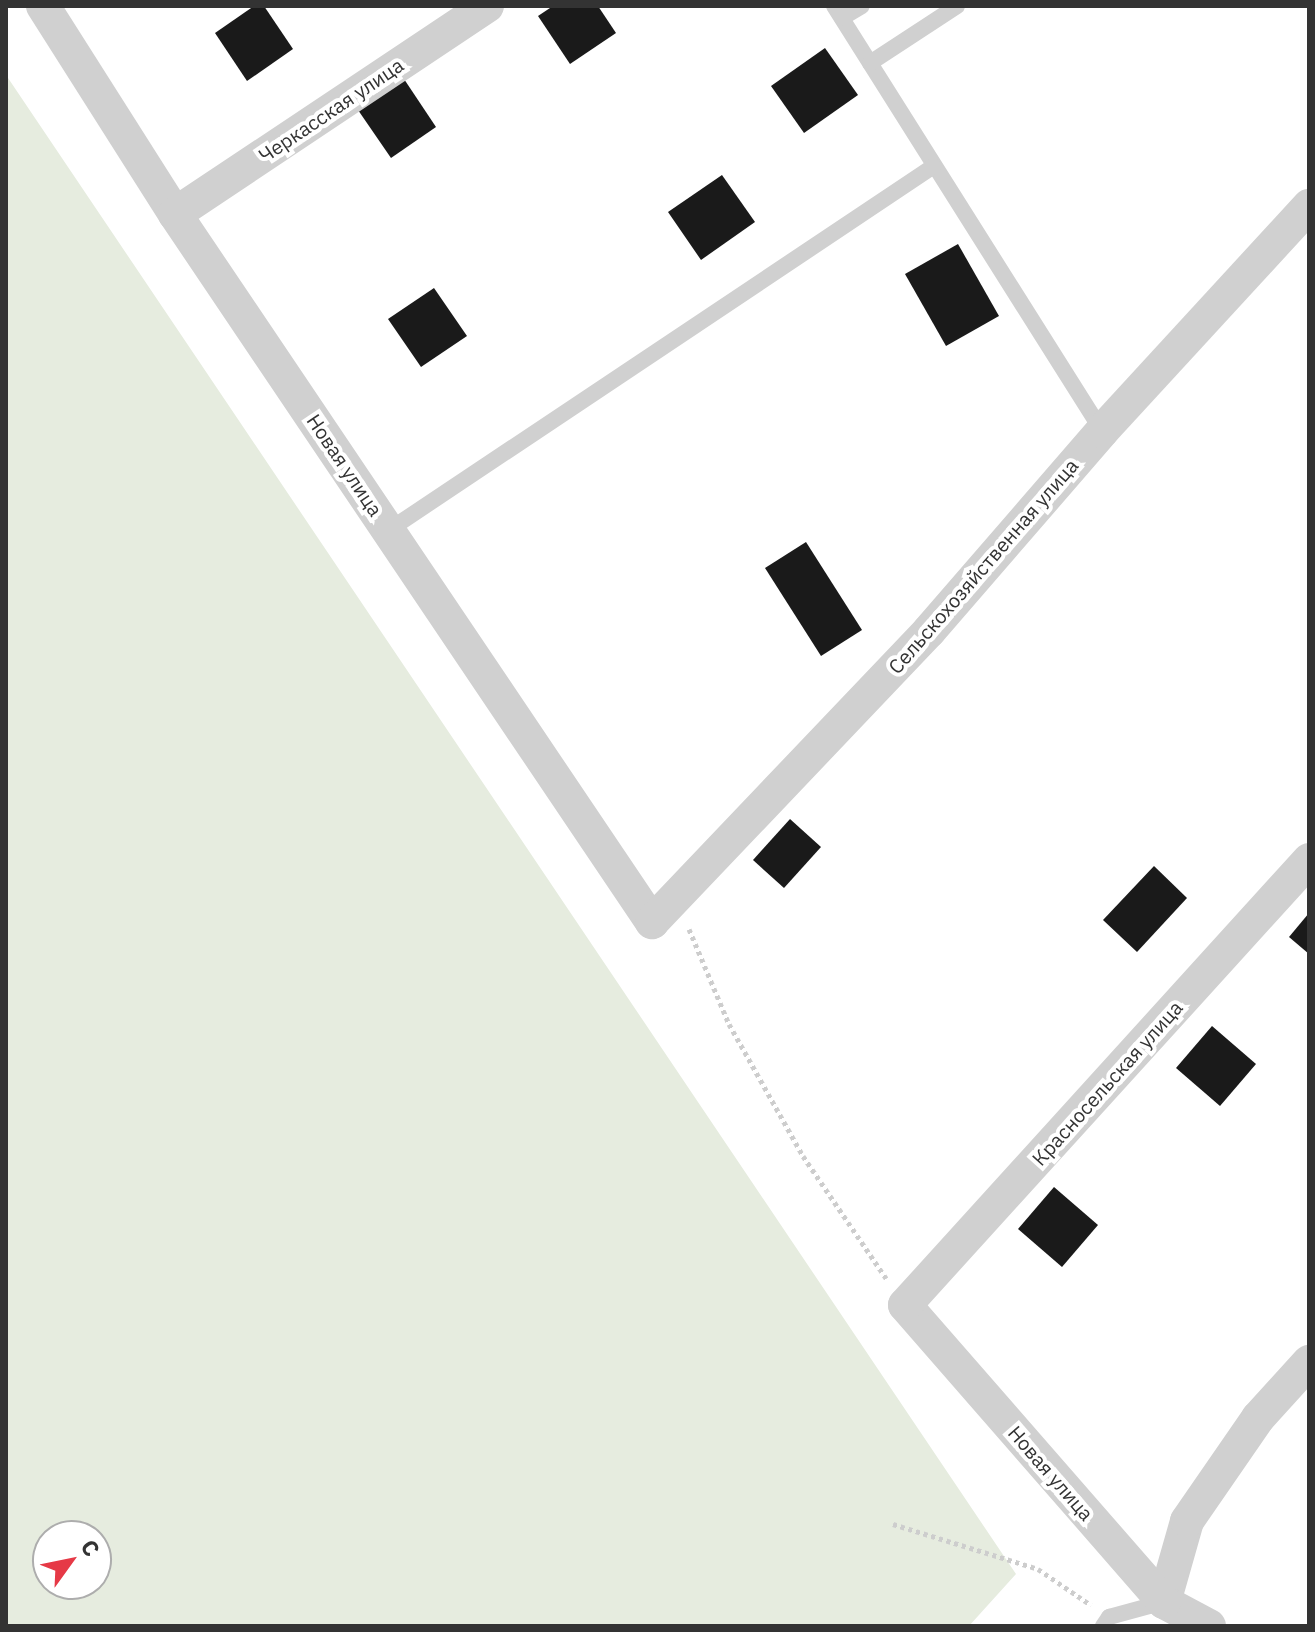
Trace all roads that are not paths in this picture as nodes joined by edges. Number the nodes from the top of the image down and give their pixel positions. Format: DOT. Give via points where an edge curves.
graph roads {
  1 [pos="43,6"];
  2 [pos="487,6"];
  3 [pos="862,6"];
  4 [pos="957,6"];
  5 [pos="838,12"];
  6 [pos="870,63"];
  7 [pos="934,166"];
  8 [pos="1309,206"];
  9 [pos="175,214"];
  10 [pos="1102,431"];
  11 [pos="389,530"];
  12 [pos="1309,860"];
  13 [pos="662,911"];
  14 [pos="905,1305"];
  15 [pos="1309,1362"];
  16 [pos="1164,1602"];
  17 [pos="1106,1621"];
  18 [pos="1209,1626"];
  1 -- 9 [label="street, Новая улица"];
  2 -- 9 [label="street, Черкасская улица"];
  3 -- 5 [label="lane"];
  4 -- 6 [label="lane"];
  5 -- 6 [label="lane"];
  6 -- 7 [label="lane"];
  7 -- 10 [label="lane"];
  7 -- 11 [label="lane"];
  8 -- 10 [label="street, Сельскохозяйственная улица"];
  9 -- 11 [label="street, Новая улица"];
  10 -- 13 [label="street, Сельскохозяйственная улица" via="929,631"];
  11 -- 13 [label="street, Новая улица"];
  12 -- 14 [label="street, Красносельская улица"];
  14 -- 16 [label="street, Новая улица"];
  15 -- 16 [label="street" via="1258,1418 1187,1521"];
  16 -- 17 [label="lane"];
  16 -- 18 [label="street, Новая улица"];
}
